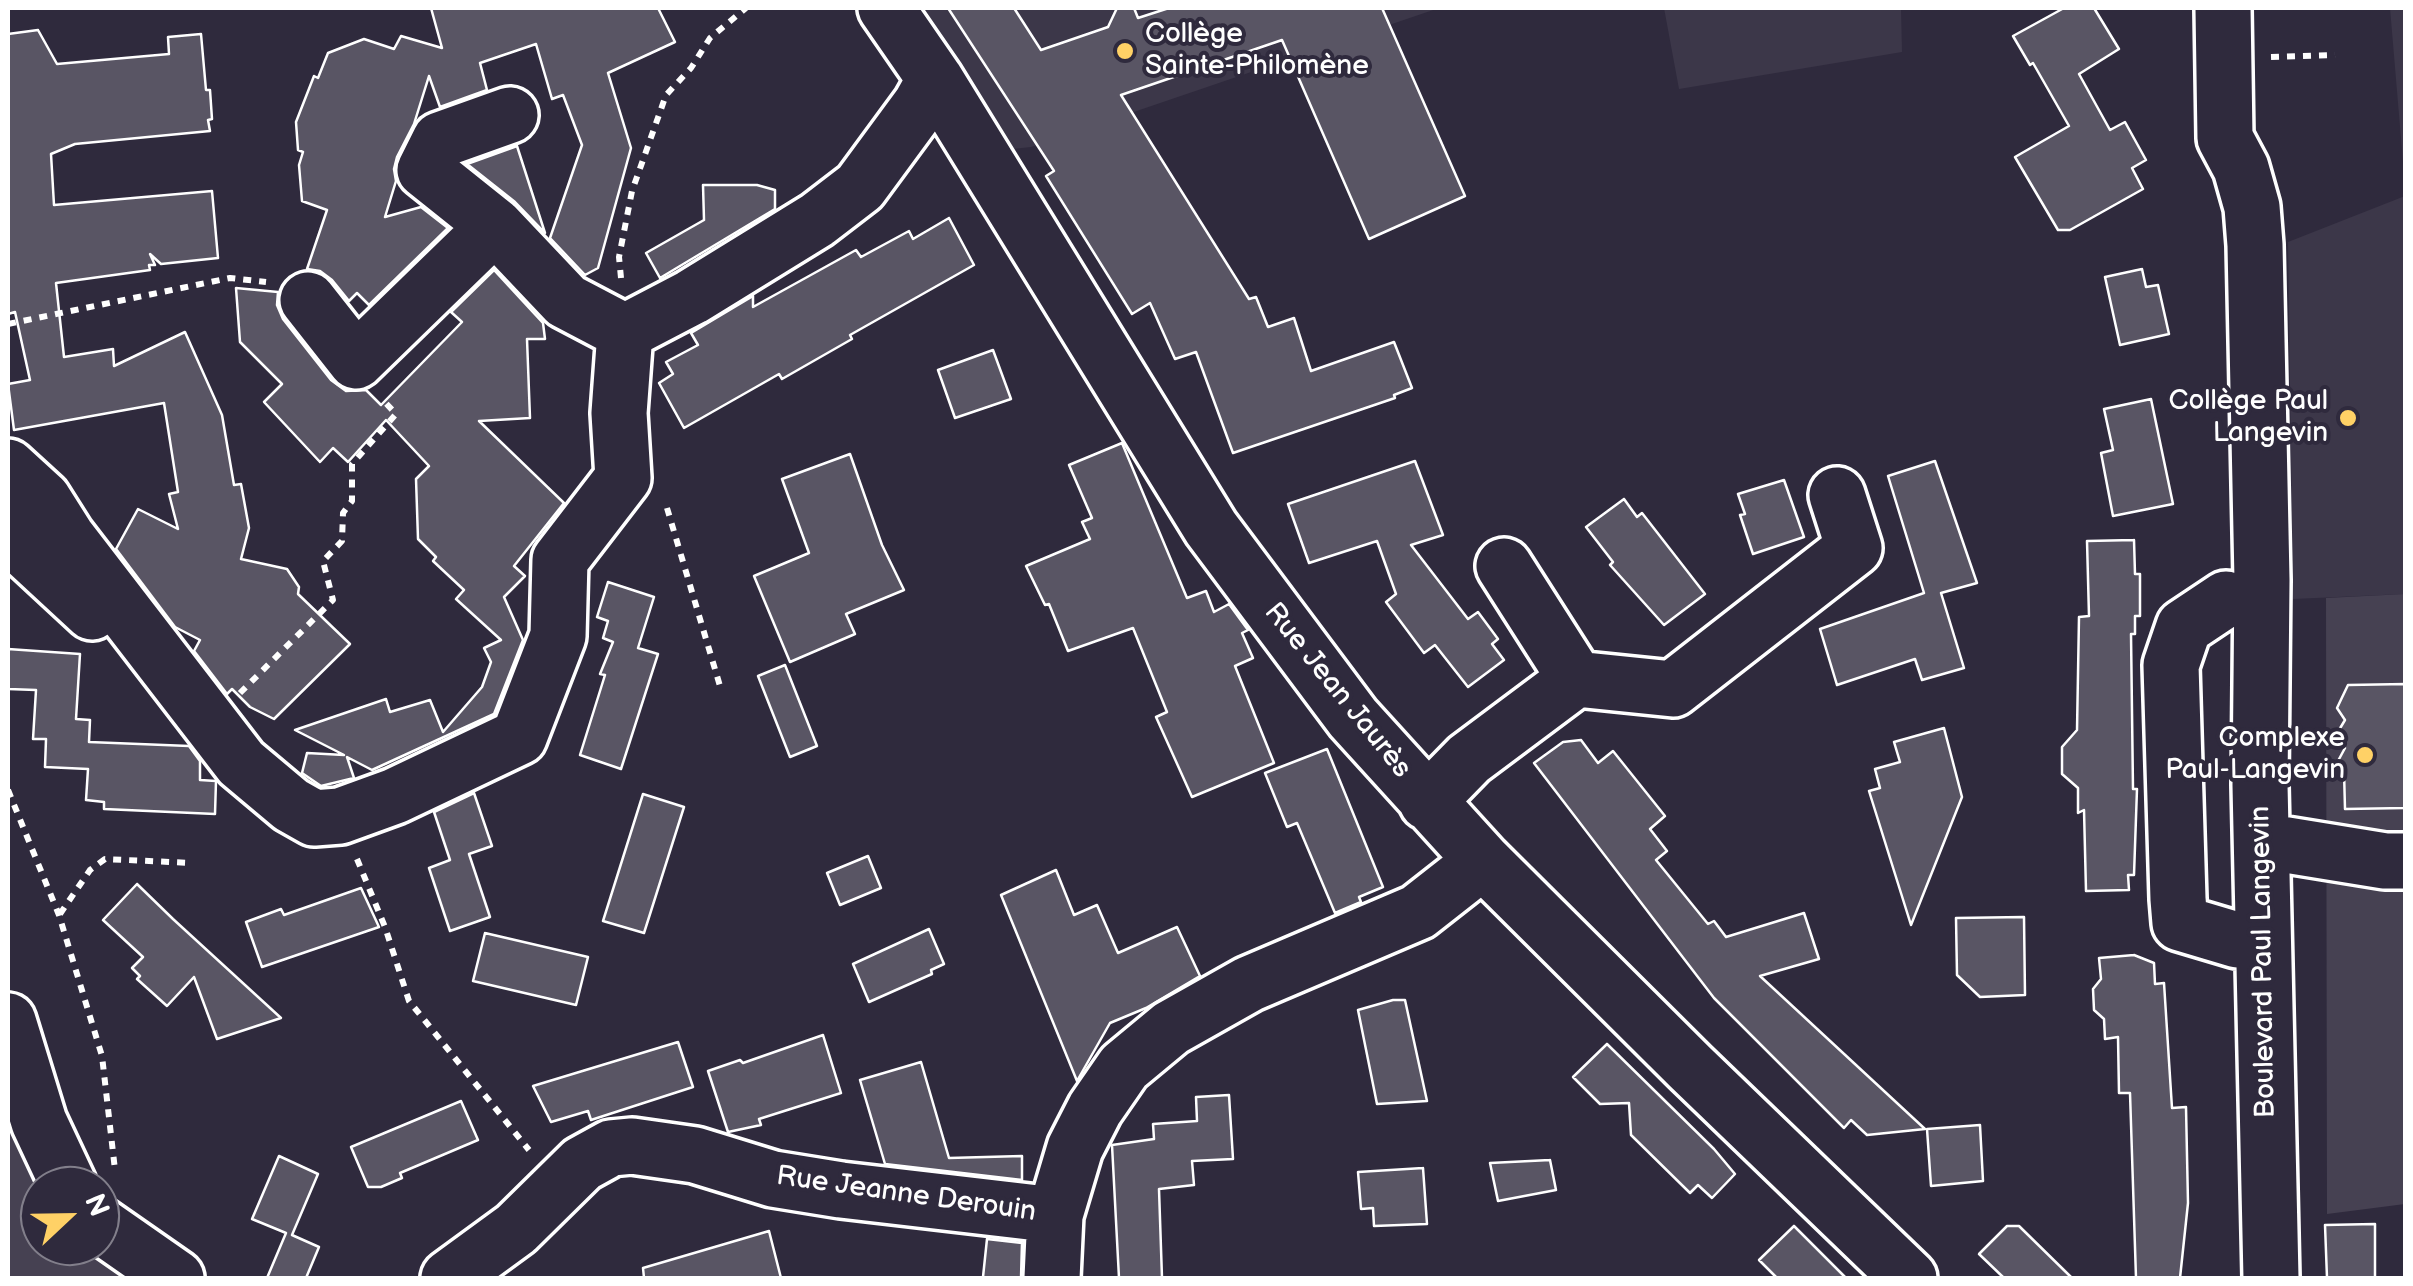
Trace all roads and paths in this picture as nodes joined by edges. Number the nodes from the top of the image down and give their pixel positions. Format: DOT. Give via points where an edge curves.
graph roads {
  1 [pos="746,8"];
  2 [pos="886,8"];
  3 [pos="2224,8"];
  4 [pos="2250,32"];
  5 [pos="2334,55"];
  6 [pos="935,80"];
  7 [pos="510,115"];
  8 [pos="2240,168"];
  9 [pos="495,226"];
  10 [pos="308,300"];
  11 [pos="8,324"];
  12 [pos="626,332"];
  13 [pos="356,360"];
  14 [pos="8,467"];
  15 [pos="1837,495"];
  16 [pos="8,503"];
  17 [pos="667,508"];
  18 [pos="1504,566"];
  19 [pos="1576,680"];
  20 [pos="720,686"];
  21 [pos="209,719"];
  22 [pos="8,790"];
  23 [pos="1427,802"];
  24 [pos="340,816"];
  25 [pos="2395,860"];
  26 [pos="1483,861"];
  27 [pos="191,863"];
  28 [pos="2262,867"];
  29 [pos="59,915"];
  30 [pos="8,1021"];
  31 [pos="60,1166"];
  32 [pos="108,1166"];
  33 [pos="557,1185"];
  34 [pos="1055,1215"];
  35 [pos="120,1239"];
  36 [pos="176,1278"];
  37 [pos="449,1278"];
  38 [pos="1052,1278"];
  39 [pos="1909,1278"];
  40 [pos="2244,1278"];
  41 [pos="2271,1278"];
  1 -- 12 [label="path" via="710,38 666,95 655,124 619,257"];
  2 -- 6 [label="street, Rue Jean Jaurès"];
  3 -- 8 [label="street, Boulevard Paul Langevin" via="2225,138"];
  4 -- 5 [label="path"];
  4 -- 8 [label="street, Boulevard Paul Langevin" via="2250,126"];
  6 -- 12 [label="street" via="860,187 817,220"];
  6 -- 23 [label="street, Rue Jean Jaurès" via="1210,528 1353,718"];
  7 -- 9 [label="street" via="440,140 425,170"];
  8 -- 28 [label="street, Boulevard Paul Langevin" via="2255,245"];
  8 -- 40 [label="street, Boulevard Paul Langevin" via="2229,214 2226,599 2184,628 2171,665 2180,923 2237,940"];
  9 -- 12 [label="street" via="566,301"];
  9 -- 13 [label="street"];
  10 -- 11 [label="path" via="287,285 230,278"];
  10 -- 13 [label="street"];
  12 -- 24 [label="street" via="619,413 623,478 560,560 558,636 518,737"];
  13 -- 21 [label="path" via="396,414 352,464 342,541 324,562 333,600"];
  14 -- 21 [label="street" via="43,499"];
  15 -- 19 [label="street" via="1854,548 1673,689"];
  16 -- 21 [label="street" via="24,550"];
  17 -- 20 [label="path"];
  18 -- 19 [label="street"];
  19 -- 23 [label="street" via="1470,759"];
  21 -- 24 [label="street" via="241,763 291,805 314,818"];
  22 -- 29 [label="path"];
  23 -- 26 [label="street, Rue Jean Jaurès"];
  24 -- 33 [label="path" via="409,1001"];
  25 -- 28 [label="street"];
  26 -- 34 [label="street" via="1418,912 1249,984 1170,1028 1124,1067 1095,1110 1075,1148"];
  26 -- 39 [label="street, Rue Jean Jaurès"];
  27 -- 29 [label="path" via="104,859"];
  28 -- 41 [label="street, Boulevard Paul Langevin"];
  29 -- 32 [label="path" via="102,1056"];
  30 -- 31 [label="street"];
  33 -- 34 [label="street, Rue Jeanne Derouin" via="611,1148 632,1146 695,1155 790,1182"];
  33 -- 37 [label="street, Rue Jeanne Derouin" via="516,1229"];
  34 -- 38 [label="street"];
  35 -- 36 [label="street"];
}
